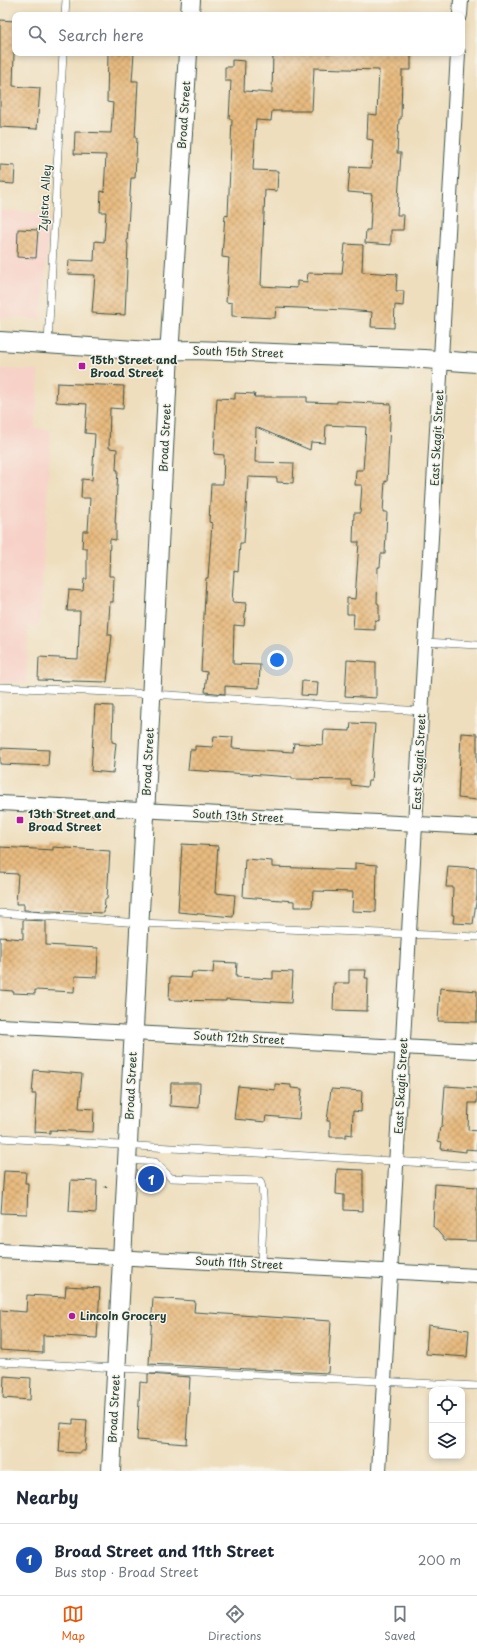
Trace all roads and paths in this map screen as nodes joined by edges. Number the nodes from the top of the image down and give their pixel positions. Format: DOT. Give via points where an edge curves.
graph roads {
  1 [pos="66,0"];
  2 [pos="191,0"];
  3 [pos="461,0"];
  4 [pos="65,12"];
  5 [pos="190,12"];
  6 [pos="460,12"];
  7 [pos="64,56"];
  8 [pos="188,56"];
  9 [pos="458,56"];
  10 [pos="0,341"];
  11 [pos="48,344"];
  12 [pos="169,350"];
  13 [pos="441,361"];
  14 [pos="477,363"];
  15 [pos="426,642"];
  16 [pos="477,645"];
  17 [pos="0,687"];
  18 [pos="152,694"];
  19 [pos="422,711"];
  20 [pos="0,803"];
  21 [pos="146,812"];
  22 [pos="415,824"];
  23 [pos="477,827"];
  24 [pos="0,913"];
  25 [pos="140,923"];
  26 [pos="409,934"];
  27 [pos="477,937"];
  28 [pos="0,1026"];
  29 [pos="134,1032"];
  30 [pos="403,1047"];
  31 [pos="477,1051"];
  32 [pos="0,1138"];
  33 [pos="128,1153"];
  34 [pos="397,1162"];
  35 [pos="477,1166"];
  36 [pos="0,1251"];
  37 [pos="122,1258"];
  38 [pos="261,1265"];
  39 [pos="391,1272"];
  40 [pos="477,1276"];
  41 [pos="0,1362"];
  42 [pos="117,1368"];
  43 [pos="384,1381"];
  44 [pos="477,1386"];
  45 [pos="111,1471"];
  46 [pos="379,1471"];
  1 -- 4 [label="lane"];
  2 -- 5 [label="street"];
  3 -- 6 [label="street"];
  7 -- 11 [label="lane, Zylstra Alley"];
  8 -- 12 [label="street, Broad Street"];
  9 -- 13 [label="street, East Skagit Street"];
  10 -- 11 [label="street, South 15th Street"];
  11 -- 12 [label="street, South 15th Street"];
  12 -- 13 [label="street, South 15th Street"];
  12 -- 18 [label="street, Broad Street"];
  13 -- 14 [label="street, South 15th Street"];
  13 -- 15 [label="street, East Skagit Street"];
  15 -- 16 [label="lane"];
  15 -- 19 [label="street, East Skagit Street"];
  17 -- 18 [label="lane"];
  18 -- 19 [label="lane"];
  18 -- 21 [label="street, Broad Street"];
  19 -- 22 [label="street, East Skagit Street"];
  20 -- 21 [label="street, South 13th Street"];
  21 -- 22 [label="street, South 13th Street"];
  21 -- 25 [label="street, Broad Street"];
  22 -- 23 [label="street, South 13th Street"];
  22 -- 26 [label="street, East Skagit Street"];
  24 -- 25 [label="lane"];
  25 -- 26 [label="lane"];
  25 -- 29 [label="street, Broad Street"];
  26 -- 27 [label="lane"];
  26 -- 30 [label="street, East Skagit Street"];
  28 -- 29 [label="street, South 12th Street"];
  29 -- 30 [label="street, South 12th Street"];
  29 -- 33 [label="street, Broad Street"];
  30 -- 31 [label="street, South 12th Street"];
  30 -- 34 [label="street, East Skagit Street"];
  32 -- 33 [label="lane"];
  33 -- 34 [label="lane"];
  33 -- 37 [label="street, Broad Street"];
  33 -- 38 [label="lane" via="155,1162 171,1178 260,1181 263,1200"];
  34 -- 35 [label="lane"];
  34 -- 39 [label="street, East Skagit Street"];
  36 -- 37 [label="street, South 11th Street"];
  37 -- 38 [label="street, South 11th Street"];
  37 -- 42 [label="street, Broad Street"];
  38 -- 39 [label="street, South 11th Street"];
  39 -- 40 [label="street, South 11th Street"];
  39 -- 43 [label="street, East Skagit Street"];
  41 -- 42 [label="lane"];
  42 -- 43 [label="lane"];
  42 -- 45 [label="street, Broad Street"];
  43 -- 44 [label="lane"];
  43 -- 46 [label="street, East Skagit Street"];
}
